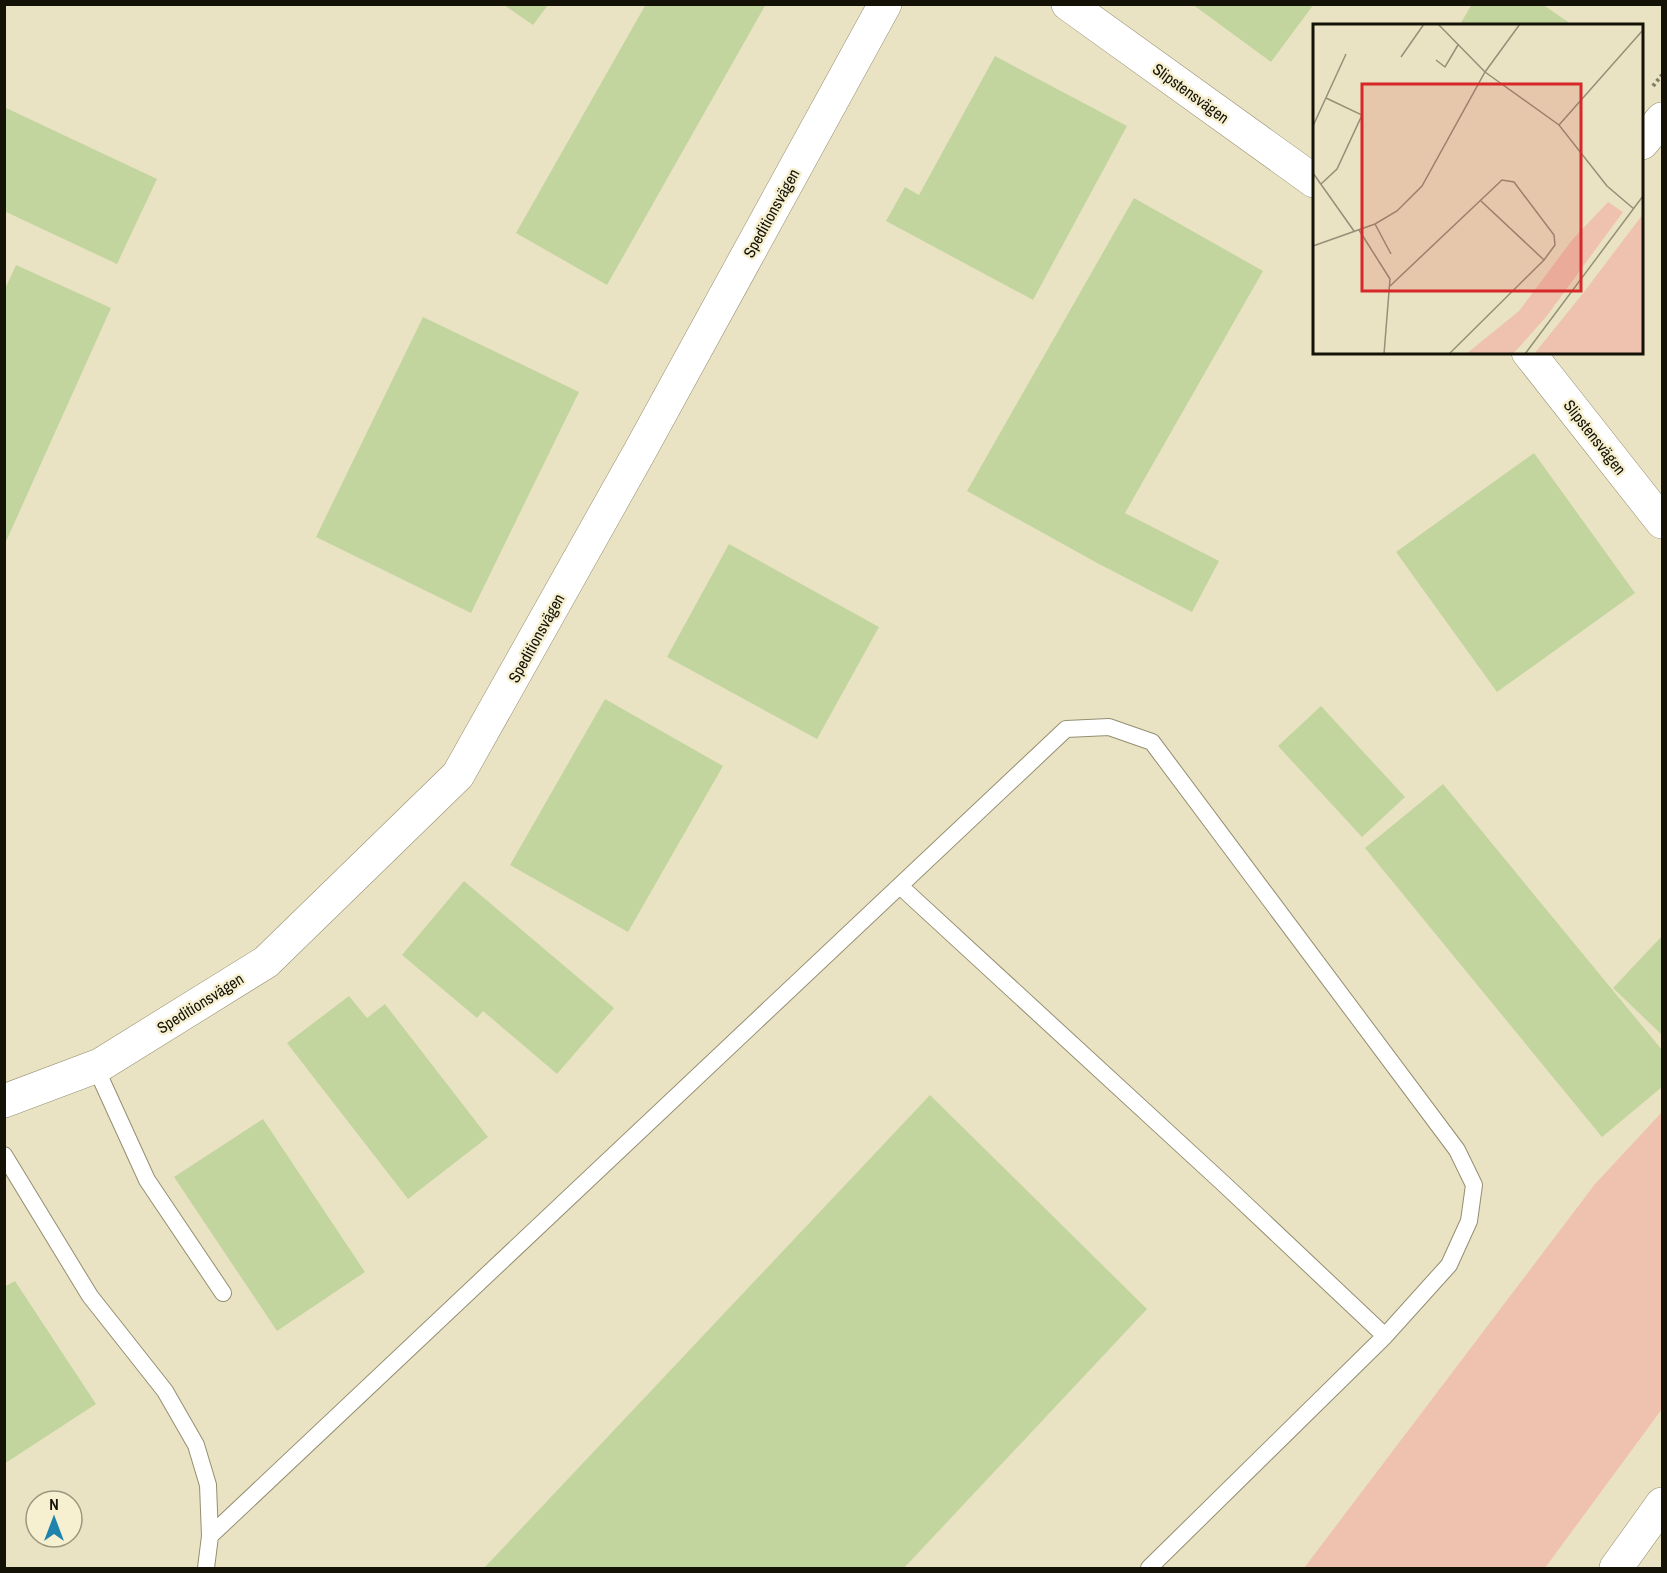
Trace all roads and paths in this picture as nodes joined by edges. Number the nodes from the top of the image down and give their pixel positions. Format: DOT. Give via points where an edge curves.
graph roads {
  1 [pos="885,4"];
  2 [pos="1068,4"];
  3 [pos="1662,119"];
  4 [pos="1643,141"];
  5 [pos="1313,180"];
  6 [pos="1530,354"];
  7 [pos="1662,522"];
  8 [pos="900,886"];
  9 [pos="95,1066"];
  10 [pos="4,1101"];
  11 [pos="4,1155"];
  12 [pos="223,1293"];
  13 [pos="1385,1336"];
  14 [pos="1662,1504"];
  15 [pos="210,1536"];
  16 [pos="206,1569"];
  17 [pos="1149,1569"];
  18 [pos="1616,1569"];
  1 -- 9 [label="street, Speditionsvägen" via="458,775 267,962"];
  2 -- 5 [label="street, Slipstensvägen"];
  3 -- 4 [label="street"];
  6 -- 7 [label="street, Slipstensvägen"];
  8 -- 13 [label="lane"];
  8 -- 13 [label="lane" via="1066,729 1109,727 1152,742 1457,1150 1474,1185 1469,1221 1449,1265"];
  8 -- 15 [label="lane"];
  9 -- 10 [label="street, Speditionsvägen"];
  9 -- 12 [label="lane" via="147,1180"];
  11 -- 15 [label="lane" via="90,1296 165,1391 196,1445 208,1485"];
  13 -- 17 [label="lane"];
  14 -- 18 [label="street"];
  15 -- 16 [label="lane"];
}
